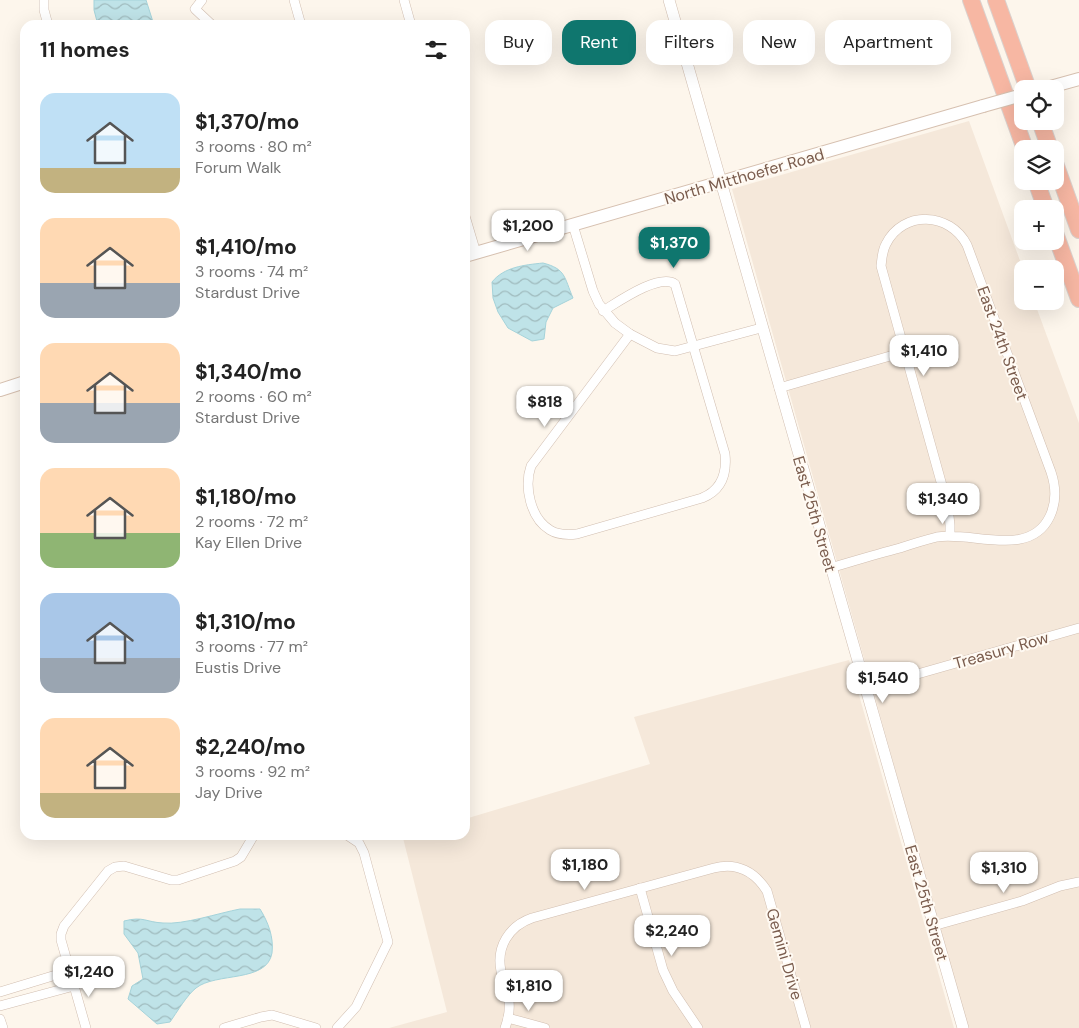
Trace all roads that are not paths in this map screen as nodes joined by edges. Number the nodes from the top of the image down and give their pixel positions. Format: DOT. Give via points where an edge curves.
graph roads {
  1 [pos="44,0"];
  2 [pos="202,0"];
  3 [pos="294,0"];
  4 [pos="404,0"];
  5 [pos="669,0"];
  6 [pos="971,0"];
  7 [pos="996,0"];
  8 [pos="47,20"];
  9 [pos="206,20"];
  10 [pos="300,20"];
  11 [pos="410,20"];
  12 [pos="1079,79"];
  13 [pos="1025,80"];
  14 [pos="1064,83"];
  15 [pos="1014,97"];
  16 [pos="1022,140"];
  17 [pos="720,183"];
  18 [pos="1064,188"];
  19 [pos="573,225"];
  20 [pos="1079,230"];
  21 [pos="1061,250"];
  22 [pos="470,255"];
  23 [pos="1079,299"];
  24 [pos="603,310"];
  25 [pos="761,328"];
  26 [pos="630,334"];
  27 [pos="695,347"];
  28 [pos="904,352"];
  29 [pos="20,384"];
  30 [pos="779,388"];
  31 [pos="0,390"];
  32 [pos="950,536"];
  33 [pos="830,568"];
  34 [pos="1079,628"];
  35 [pos="865,689"];
  36 [pos="251,840"];
  37 [pos="354,840"];
  38 [pos="1079,882"];
  39 [pos="640,888"];
  40 [pos="933,926"];
  41 [pos="71,978"];
  42 [pos="0,992"];
  43 [pos="0,1006"];
  44 [pos="0,1018"];
  45 [pos="508,1018"];
  46 [pos="3,1028"];
  47 [pos="86,1028"];
  48 [pos="224,1028"];
  49 [pos="316,1028"];
  50 [pos="337,1028"];
  51 [pos="505,1028"];
  52 [pos="545,1028"];
  53 [pos="698,1028"];
  54 [pos="806,1028"];
  55 [pos="962,1028"];
  1 -- 8 [label="street"];
  2 -- 9 [label="street" via="194,9"];
  3 -- 10 [label="street"];
  4 -- 11 [label="street"];
  5 -- 17 [label="street, East 25th Street"];
  6 -- 16 [label="highway"];
  7 -- 13 [label="highway"];
  12 -- 14 [label="main road"];
  15 -- 17 [label="main road, North Mitthoefer Road, bridge"];
  17 -- 19 [label="main road, North Mitthoefer Road"];
  17 -- 25 [label="street, East 25th Street"];
  18 -- 20 [label="highway"];
  19 -- 22 [label="main road, North Mitthoefer Road"];
  19 -- 24 [label="street" via="593,292"];
  21 -- 23 [label="highway"];
  24 -- 26 [label="street"];
  24 -- 27 [label="street" via="643,288 666,280 673,282 677,286"];
  25 -- 27 [label="street"];
  25 -- 30 [label="street, East 25th Street"];
  26 -- 27 [label="street" via="666,351"];
  26 -- 27 [label="street" via="531,466 527,480 531,499 538,518 549,530 577,534 702,498 719,485 726,468 725,454"];
  28 -- 30 [label="street"];
  28 -- 32 [label="street" via="948,507"];
  28 -- 32 [label="street, East 24th Street" via="882,274 885,245 894,232 906,224 932,219 947,223 959,232 967,245 1055,487 1053,510 1048,520 1028,537 1009,541"];
  29 -- 31 [label="main road"];
  30 -- 33 [label="street, East 25th Street"];
  32 -- 33 [label="street"];
  33 -- 35 [label="street, East 25th Street"];
  34 -- 35 [label="street, Treasury Row"];
  35 -- 40 [label="street, East 25th Street"];
  36 -- 41 [label="street" via="235,862 180,880 124,866 109,870 63,928 61,940"];
  37 -- 50 [label="street" via="364,853 388,942 356,1008"];
  38 -- 40 [label="street"];
  39 -- 45 [label="street" via="532,918 513,929 500,955 509,1000"];
  39 -- 53 [label="street" via="663,970"];
  39 -- 54 [label="street, Gemini Drive" via="724,866 750,872 769,895"];
  40 -- 55 [label="street, East 25th Street"];
  41 -- 42 [label="street"];
  41 -- 43 [label="street"];
  41 -- 47 [label="street"];
  44 -- 46 [label="street"];
  45 -- 51 [label="street"];
  45 -- 52 [label="street"];
  48 -- 49 [label="street" via="272,1015"];
}
